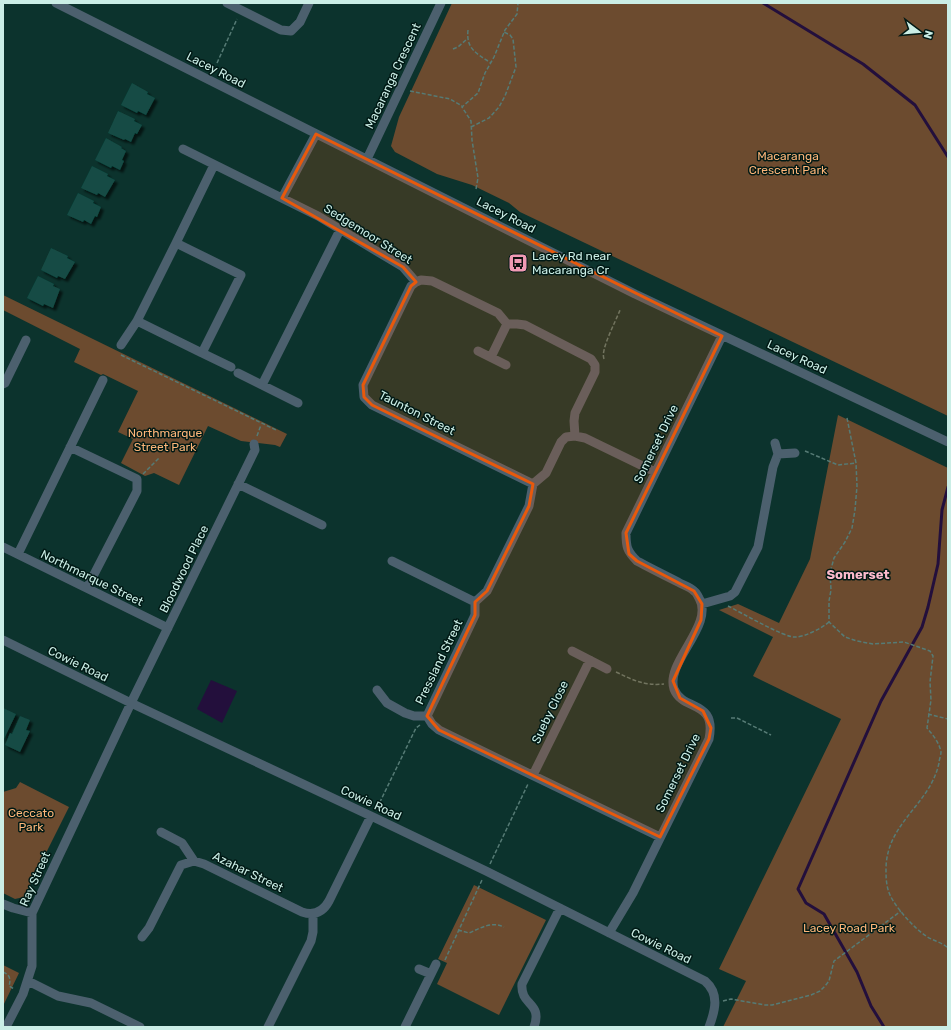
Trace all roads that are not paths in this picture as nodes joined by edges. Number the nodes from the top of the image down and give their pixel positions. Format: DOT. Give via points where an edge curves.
graph roads {
  1 [pos="56,3"];
  2 [pos="227,3"];
  3 [pos="309,3"];
  4 [pos="441,3"];
  5 [pos="316,134"];
  6 [pos="183,149"];
  7 [pos="368,159"];
  8 [pos="214,165"];
  9 [pos="282,198"];
  10 [pos="340,230"];
  11 [pos="176,243"];
  12 [pos="416,282"];
  13 [pos="137,321"];
  14 [pos="508,324"];
  15 [pos="722,336"];
  16 [pos="26,340"];
  17 [pos="121,345"];
  18 [pos="478,351"];
  19 [pos="202,353"];
  20 [pos="491,357"];
  21 [pos="506,364"];
  22 [pos="103,380"];
  23 [pos="3,384"];
  24 [pos="262,385"];
  25 [pos="298,402"];
  26 [pos="575,436"];
  27 [pos="948,442"];
  28 [pos="775,443"];
  29 [pos="254,444"];
  30 [pos="70,447"];
  31 [pos="795,453"];
  32 [pos="778,454"];
  33 [pos="655,472"];
  34 [pos="238,484"];
  35 [pos="533,484"];
  36 [pos="322,525"];
  37 [pos="4,550"];
  38 [pos="18,554"];
  39 [pos="392,561"];
  40 [pos="87,588"];
  41 [pos="475,602"];
  42 [pos="702,604"];
  43 [pos="168,628"];
  44 [pos="3,640"];
  45 [pos="572,651"];
  46 [pos="590,660"];
  47 [pos="607,669"];
  48 [pos="378,690"];
  49 [pos="131,703"];
  50 [pos="427,716"];
  51 [pos="533,775"];
  52 [pos="372,816"];
  53 [pos="161,832"];
  54 [pos="660,837"];
  55 [pos="194,861"];
  56 [pos="3,904"];
  57 [pos="560,908"];
  58 [pos="32,913"];
  59 [pos="312,914"];
  60 [pos="609,933"];
  61 [pos="142,937"];
  62 [pos="436,964"];
  63 [pos="419,969"];
  64 [pos="431,974"];
  65 [pos="28,981"];
  66 [pos="6,1027"];
  67 [pos="140,1027"];
  68 [pos="268,1027"];
  69 [pos="405,1027"];
  70 [pos="534,1027"];
  71 [pos="709,1027"];
  1 -- 5 [label="street, Lacey Road"];
  2 -- 3 [label="street" via="281,30 291,31 300,22"];
  4 -- 7 [label="street, Macaranga Crescent"];
  5 -- 7 [label="street, Lacey Road"];
  5 -- 9 [label="street"];
  6 -- 8 [label="street, Sedgemoor Street"];
  7 -- 15 [label="street, Lacey Road"];
  8 -- 9 [label="street, Sedgemoor Street"];
  8 -- 11 [label="street"];
  9 -- 10 [label="street, Sedgemoor Street"];
  10 -- 12 [label="street, Sedgemoor Street" via="404,267"];
  10 -- 24 [label="street"];
  11 -- 13 [label="street"];
  11 -- 19 [label="street" via="241,275"];
  12 -- 14 [label="street, Sedgemoor Street" via="432,281 498,313"];
  12 -- 35 [label="street, Taunton Street" via="411,286 363,385 364,397 372,405"];
  13 -- 17 [label="street"];
  13 -- 19 [label="street"];
  14 -- 20 [label="street"];
  14 -- 26 [label="street" via="525,325 592,359 595,372 575,413"];
  15 -- 27 [label="street, Lacey Road"];
  15 -- 33 [label="street, Somerset Drive"];
  16 -- 23 [label="street"];
  18 -- 20 [label="street"];
  19 -- 24 [label="street"];
  20 -- 21 [label="street"];
  22 -- 30 [label="street"];
  24 -- 25 [label="street"];
  26 -- 33 [label="street" via="585,438"];
  26 -- 35 [label="street" via="566,437 561,442 546,473"];
  28 -- 32 [label="street"];
  29 -- 34 [label="street, Bloodwood Place" via="255,450"];
  30 -- 38 [label="street"];
  30 -- 40 [label="street" via="137,479 137,491"];
  31 -- 32 [label="street"];
  32 -- 42 [label="street" via="773,467 758,547 736,592"];
  33 -- 42 [label="street, Somerset Drive" via="626,533 629,554 637,561 694,591"];
  34 -- 36 [label="street"];
  34 -- 43 [label="street, Bloodwood Place"];
  35 -- 41 [label="street" via="529,506 488,591"];
  37 -- 38 [label="street, Northmarque Street"];
  38 -- 40 [label="street, Northmarque Street"];
  39 -- 41 [label="street"];
  40 -- 43 [label="street, Northmarque Street"];
  41 -- 50 [label="street, Pressland Street" via="475,615"];
  42 -- 54 [label="street, Somerset Drive" via="701,620 673,681 674,689 680,698 703,711 711,728 709,739"];
  43 -- 49 [label="street, Bloodwood Place"];
  44 -- 49 [label="street, Cowie Road"];
  45 -- 46 [label="street"];
  46 -- 47 [label="street"];
  46 -- 51 [label="street, Sueby Close"];
  48 -- 50 [label="street" via="387,703 405,713"];
  49 -- 52 [label="street, Cowie Road"];
  49 -- 58 [label="street, Ray Street"];
  50 -- 51 [label="street, Pressland Street" via="440,730"];
  51 -- 54 [label="street, Pressland Street"];
  52 -- 57 [label="street, Cowie Road"];
  52 -- 59 [label="street" via="327,905"];
  53 -- 55 [label="street" via="182,843"];
  54 -- 60 [label="street, Somerset Drive" via="633,893"];
  55 -- 59 [label="street, Azahar Street"];
  55 -- 61 [label="street, Azahar Street" via="181,865"];
  56 -- 58 [label="street"];
  57 -- 60 [label="street, Cowie Road"];
  57 -- 70 [label="street" via="522,984 524,997 536,1013"];
  58 -- 65 [label="street, Ray Street" via="32,966"];
  59 -- 68 [label="street" via="311,941"];
  60 -- 71 [label="street, Cowie Road" via="705,981 712,988 715,1001"];
  62 -- 64 [label="street"];
  63 -- 64 [label="street"];
  64 -- 69 [label="street"];
  65 -- 66 [label="street, Ray Street"];
  65 -- 67 [label="street" via="58,996 91,1003"];
}
